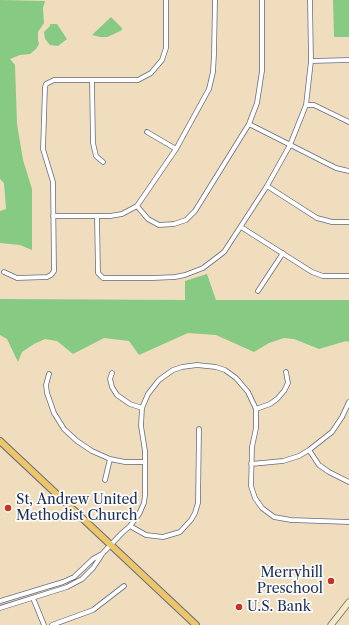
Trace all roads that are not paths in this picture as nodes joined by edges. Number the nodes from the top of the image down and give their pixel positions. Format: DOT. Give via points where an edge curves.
graph roads {
  1 [pos="166,0"];
  2 [pos="215,0"];
  3 [pos="262,0"];
  4 [pos="310,0"];
  5 [pos="349,60"];
  6 [pos="311,61"];
  7 [pos="92,80"];
  8 [pos="306,104"];
  9 [pos="349,122"];
  10 [pos="249,124"];
  11 [pos="147,132"];
  12 [pos="290,145"];
  13 [pos="176,149"];
  14 [pos="103,162"];
  15 [pos="349,171"];
  16 [pos="267,186"];
  17 [pos="137,206"];
  18 [pos="53,216"];
  19 [pos="97,217"];
  20 [pos="349,222"];
  21 [pos="241,227"];
  22 [pos="283,253"];
  23 [pos="4,272"];
  24 [pos="349,276"];
  25 [pos="258,291"];
  26 [pos="112,372"];
  27 [pos="286,372"];
  28 [pos="49,374"];
  29 [pos="349,402"];
  30 [pos="142,408"];
  31 [pos="256,409"];
  32 [pos="200,429"];
  33 [pos="0,441"];
  34 [pos="309,450"];
  35 [pos="110,459"];
  36 [pos="145,462"];
  37 [pos="251,464"];
  38 [pos="105,480"];
  39 [pos="349,482"];
  40 [pos="349,522"];
  41 [pos="130,526"];
  42 [pos="111,545"];
  43 [pos="102,554"];
  44 [pos="124,586"];
  45 [pos="33,598"];
  46 [pos="0,601"];
  47 [pos="349,602"];
  48 [pos="0,608"];
  49 [pos="44,625"];
  50 [pos="52,625"];
  51 [pos="196,625"];
  52 [pos="331,625"];
  1 -- 7 [label="street" via="166,48 162,60 151,73 138,80"];
  2 -- 13 [label="street" via="213,72 209,89"];
  3 -- 10 [label="street" via="262,71 257,103"];
  4 -- 6 [label="street"];
  5 -- 6 [label="street"];
  6 -- 8 [label="street"];
  7 -- 14 [label="street" via="93,143 96,156"];
  7 -- 18 [label="street" via="54,80 45,87 43,149 52,182"];
  8 -- 9 [label="street" via="314,105"];
  8 -- 12 [label="street"];
  10 -- 12 [label="street"];
  10 -- 17 [label="street" via="195,211 186,220 159,225"];
  11 -- 13 [label="street"];
  12 -- 15 [label="street" via="336,168"];
  12 -- 16 [label="street"];
  13 -- 17 [label="street"];
  16 -- 20 [label="street" via="317,218 332,222"];
  16 -- 21 [label="street"];
  17 -- 19 [label="street" via="122,214"];
  18 -- 19 [label="street"];
  18 -- 23 [label="street" via="54,271 51,275 17,278"];
  19 -- 21 [label="street" via="98,273 103,278 174,277 193,273 210,264 224,252"];
  21 -- 22 [label="street"];
  22 -- 24 [label="street" via="317,274"];
  22 -- 25 [label="street"];
  26 -- 30 [label="street" via="110,379 117,395"];
  27 -- 31 [label="street" via="288,383 284,391 270,404"];
  28 -- 35 [label="street" via="47,393 54,413 64,429 92,451"];
  29 -- 34 [label="street" via="332,432"];
  30 -- 31 [label="street" via="148,394 159,380 173,370 197,365 216,367 236,378 248,392"];
  30 -- 36 [label="street"];
  31 -- 37 [label="street"];
  32 -- 41 [label="street" via="198,503 191,520 180,532 163,537 146,536"];
  33 -- 42 [label="main road"];
  34 -- 37 [label="street" via="283,461"];
  34 -- 39 [label="street" via="319,465"];
  35 -- 36 [label="street"];
  35 -- 38 [label="street"];
  36 -- 41 [label="street" via="144,503"];
  37 -- 40 [label="street" via="251,486 255,498 262,508 274,517"];
  41 -- 42 [label="street"];
  42 -- 43 [label="street"];
  42 -- 51 [label="main road"];
  43 -- 45 [label="street" via="82,579 67,587"];
  43 -- 46 [label="street" via="74,577"];
  44 -- 50 [label="street" via="93,610"];
  45 -- 48 [label="street"];
  45 -- 49 [label="street"];
  47 -- 52 [label="main road"];
}
